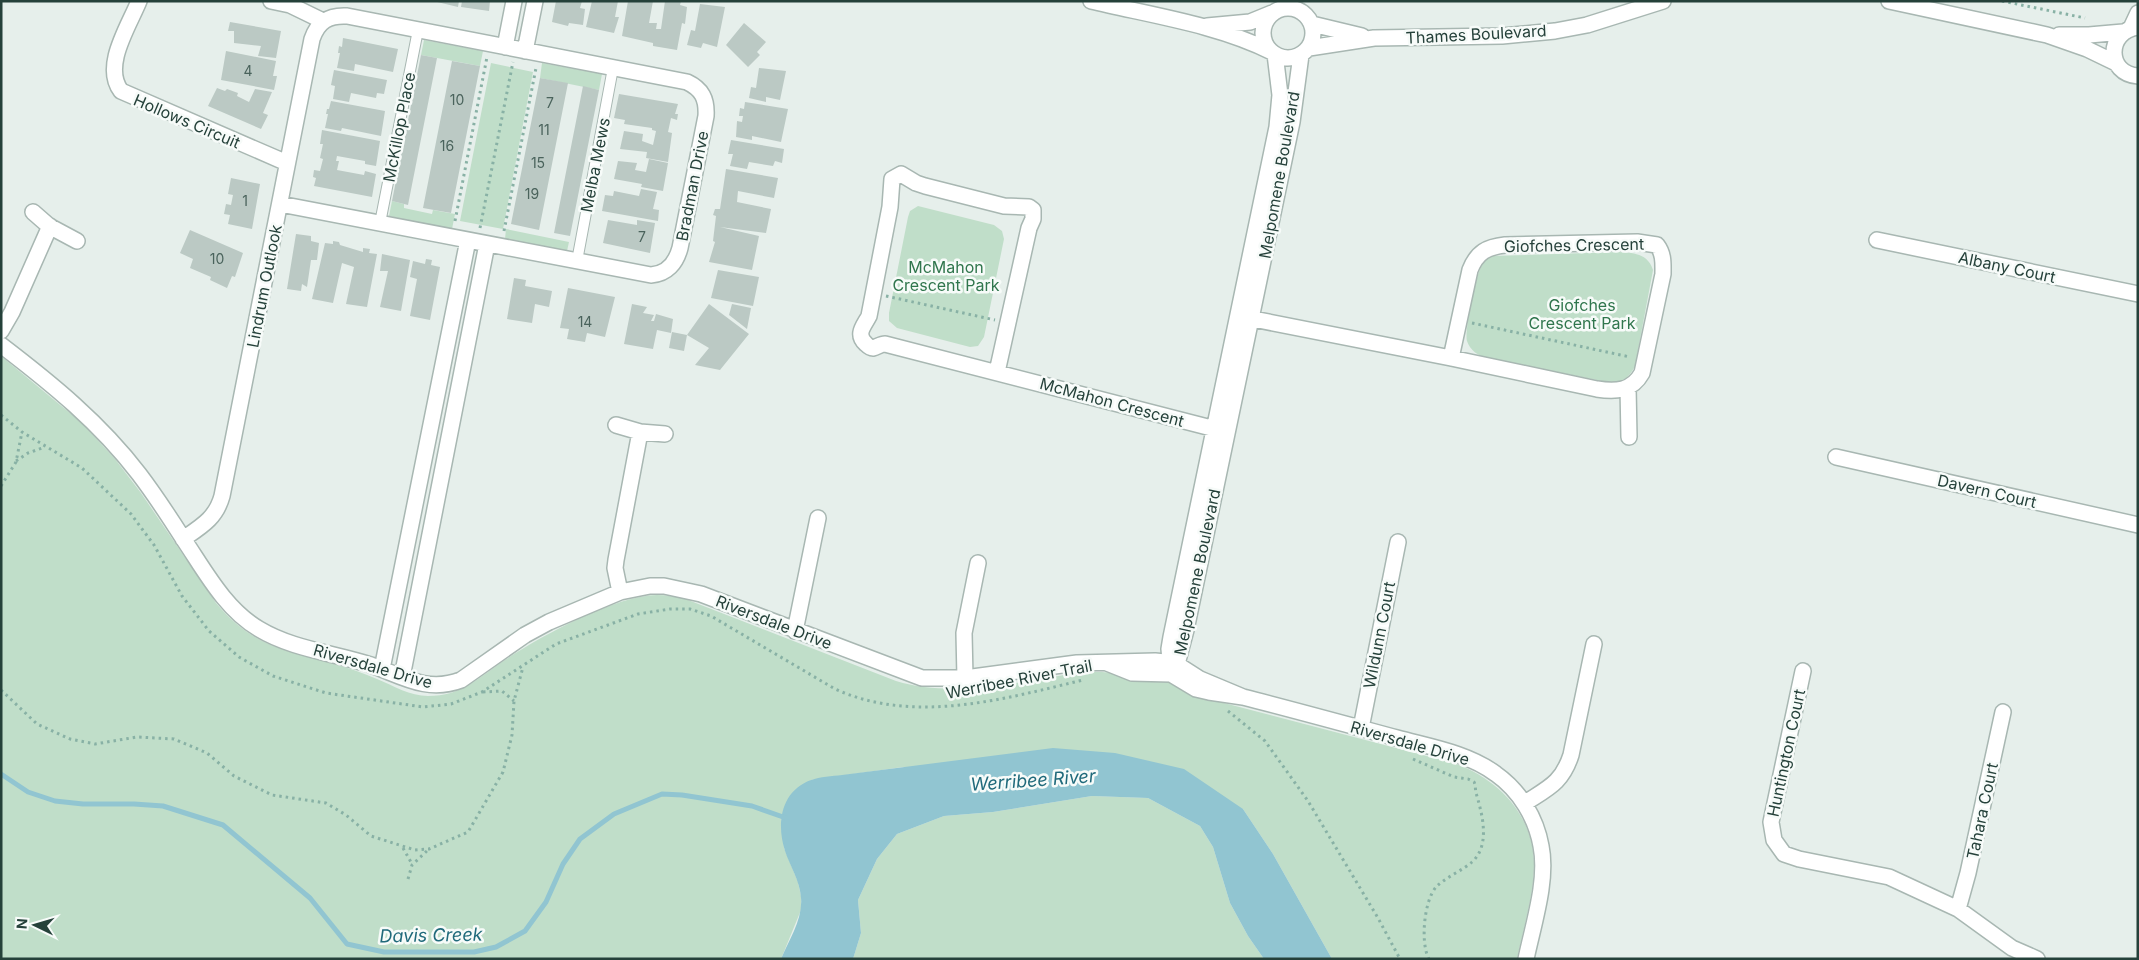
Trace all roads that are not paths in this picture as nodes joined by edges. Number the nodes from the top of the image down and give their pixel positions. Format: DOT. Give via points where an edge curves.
graph roads {
  1 [pos="139,1"];
  2 [pos="271,1"];
  3 [pos="514,1"];
  4 [pos="535,1"];
  5 [pos="1091,1"];
  6 [pos="1663,1"];
  7 [pos="1889,1"];
  8 [pos="1276,8"];
  9 [pos="1306,13"];
  10 [pos="2138,13"];
  11 [pos="323,21"];
  12 [pos="1198,26"];
  13 [pos="2131,29"];
  14 [pos="418,30"];
  15 [pos="2047,35"];
  16 [pos="1374,38"];
  17 [pos="515,49"];
  18 [pos="1305,51"];
  19 [pos="1274,53"];
  20 [pos="2116,63"];
  21 [pos="613,68"];
  22 [pos="2138,76"];
  23 [pos="287,163"];
  24 [pos="280,204"];
  25 [pos="33,212"];
  26 [pos="380,223"];
  27 [pos="50,226"];
  28 [pos="1877,240"];
  29 [pos="77,241"];
  30 [pos="477,242"];
  31 [pos="577,261"];
  32 [pos="2138,294"];
  33 [pos="1244,317"];
  34 [pos="1,331"];
  35 [pos="1,345"];
  36 [pos="1451,358"];
  37 [pos="444,362"];
  38 [pos="464,365"];
  39 [pos="996,372"];
  40 [pos="1628,388"];
  41 [pos="616,425"];
  42 [pos="1221,430"];
  43 [pos="640,432"];
  44 [pos="666,434"];
  45 [pos="1629,437"];
  46 [pos="1836,457"];
  47 [pos="818,518"];
  48 [pos="2138,525"];
  49 [pos="410,532"];
  50 [pos="429,536"];
  51 [pos="183,538"];
  52 [pos="1398,542"];
  53 [pos="978,563"];
  54 [pos="620,592"];
  55 [pos="795,631"];
  56 [pos="1594,644"];
  57 [pos="1173,667"];
  58 [pos="382,669"];
  59 [pos="1803,671"];
  60 [pos="402,677"];
  61 [pos="965,678"];
  62 [pos="2003,712"];
  63 [pos="1361,728"];
  64 [pos="1525,804"];
  65 [pos="1958,909"];
  66 [pos="1526,959"];
  67 [pos="2037,959"];
  1 -- 23 [label="street, Hollows Circuit" via="116,58 115,80 121,91"];
  2 -- 11 [label="street" via="290,4"];
  3 -- 17 [label="street"];
  4 -- 17 [label="street"];
  5 -- 12 [label="street"];
  6 -- 16 [label="street, Thames Boulevard" via="1587,25 1530,34"];
  7 -- 15 [label="street"];
  8 -- 9 [label="street" via="1291,7"];
  8 -- 12 [label="street" via="1250,22"];
  8 -- 19 [label="street" via="1267,19 1263,33"];
  9 -- 16 [label="street, Thames Boulevard"];
  9 -- 18 [label="street" via="1312,40"];
  10 -- 13 [label="street"];
  11 -- 14 [label="street, Bradman Drive" via="334,16 347,16"];
  11 -- 23 [label="street, Lindrum Outlook" via="312,39"];
  12 -- 19 [label="street" via="1251,42"];
  13 -- 15 [label="street" via="2089,35"];
  13 -- 20 [label="street" via="2115,43"];
  14 -- 17 [label="street, Bradman Drive"];
  14 -- 26 [label="lane, McKillop Place"];
  15 -- 20 [label="street"];
  16 -- 18 [label="street, Thames Boulevard"];
  17 -- 21 [label="street, Bradman Drive"];
  18 -- 19 [label="street" via="1288,58"];
  18 -- 33 [label="street, Melpomene Boulevard" via="1292,122"];
  19 -- 33 [label="street, Melpomene Boulevard" via="1280,95 1277,127"];
  20 -- 22 [label="street" via="2127,74"];
  21 -- 31 [label="lane, Melba Mews"];
  21 -- 31 [label="street, Bradman Drive" via="694,86 702,93 705,102 704,127 680,248 670,267 658,275 651,275"];
  23 -- 24 [label="street, Lindrum Outlook"];
  24 -- 26 [label="street, Bradman Drive"];
  24 -- 51 [label="street, Lindrum Outlook" via="220,506 212,518"];
  25 -- 27 [label="street"];
  26 -- 30 [label="street, Bradman Drive"];
  27 -- 29 [label="street"];
  27 -- 34 [label="street"];
  28 -- 32 [label="street, Albany Court"];
  30 -- 31 [label="street, Bradman Drive"];
  30 -- 37 [label="street"];
  30 -- 38 [label="street"];
  33 -- 36 [label="street"];
  33 -- 42 [label="street, Melpomene Boulevard"];
  35 -- 51 [label="street, Riversdale Drive" via="104,432 140,476"];
  36 -- 40 [label="street" via="1597,389"];
  36 -- 40 [label="street, Giofches Crescent" via="1474,261 1485,249 1505,245 1648,242 1661,250 1663,264 1645,361 1639,378"];
  37 -- 38 [label="street"];
  37 -- 49 [label="street"];
  38 -- 50 [label="street"];
  39 -- 39 [label="street, McMahon Crescent" via="885,344 873,348 863,341 860,333 869,316 890,207 892,179 901,174 925,186 1033,210"];
  39 -- 42 [label="street, McMahon Crescent"];
  40 -- 45 [label="street"];
  41 -- 43 [label="street"];
  42 -- 57 [label="street, Melpomene Boulevard" via="1171,637"];
  43 -- 44 [label="street"];
  43 -- 54 [label="street" via="615,568"];
  46 -- 48 [label="street, Davern Court"];
  47 -- 55 [label="street"];
  49 -- 50 [label="street"];
  49 -- 58 [label="street"];
  50 -- 60 [label="street"];
  51 -- 58 [label="street, Riversdale Drive" via="220,593 259,630 287,642"];
  52 -- 63 [label="street, Wildunn Court"];
  53 -- 61 [label="street" via="964,633"];
  54 -- 55 [label="street, Riversdale Drive" via="650,586 688,590"];
  54 -- 60 [label="street, Riversdale Drive" via="525,635 461,680 433,686"];
  55 -- 61 [label="street, Riversdale Drive" via="914,676"];
  56 -- 64 [label="street" via="1567,770 1557,782"];
  57 -- 61 [label="street, Riversdale Drive" via="1132,673 1105,662 1077,663"];
  57 -- 63 [label="street, Riversdale Drive" via="1196,689 1241,704"];
  58 -- 60 [label="street, Riversdale Drive"];
  59 -- 65 [label="street, Huntington Court" via="1771,822 1774,840 1784,854 1889,877"];
  62 -- 65 [label="street, Tahara Court"];
  63 -- 64 [label="street, Riversdale Drive" via="1460,755 1482,765 1508,783"];
  64 -- 66 [label="street, Riversdale Drive" via="1542,847 1540,887"];
  65 -- 67 [label="street, Huntington Court" via="2012,948"];
}
